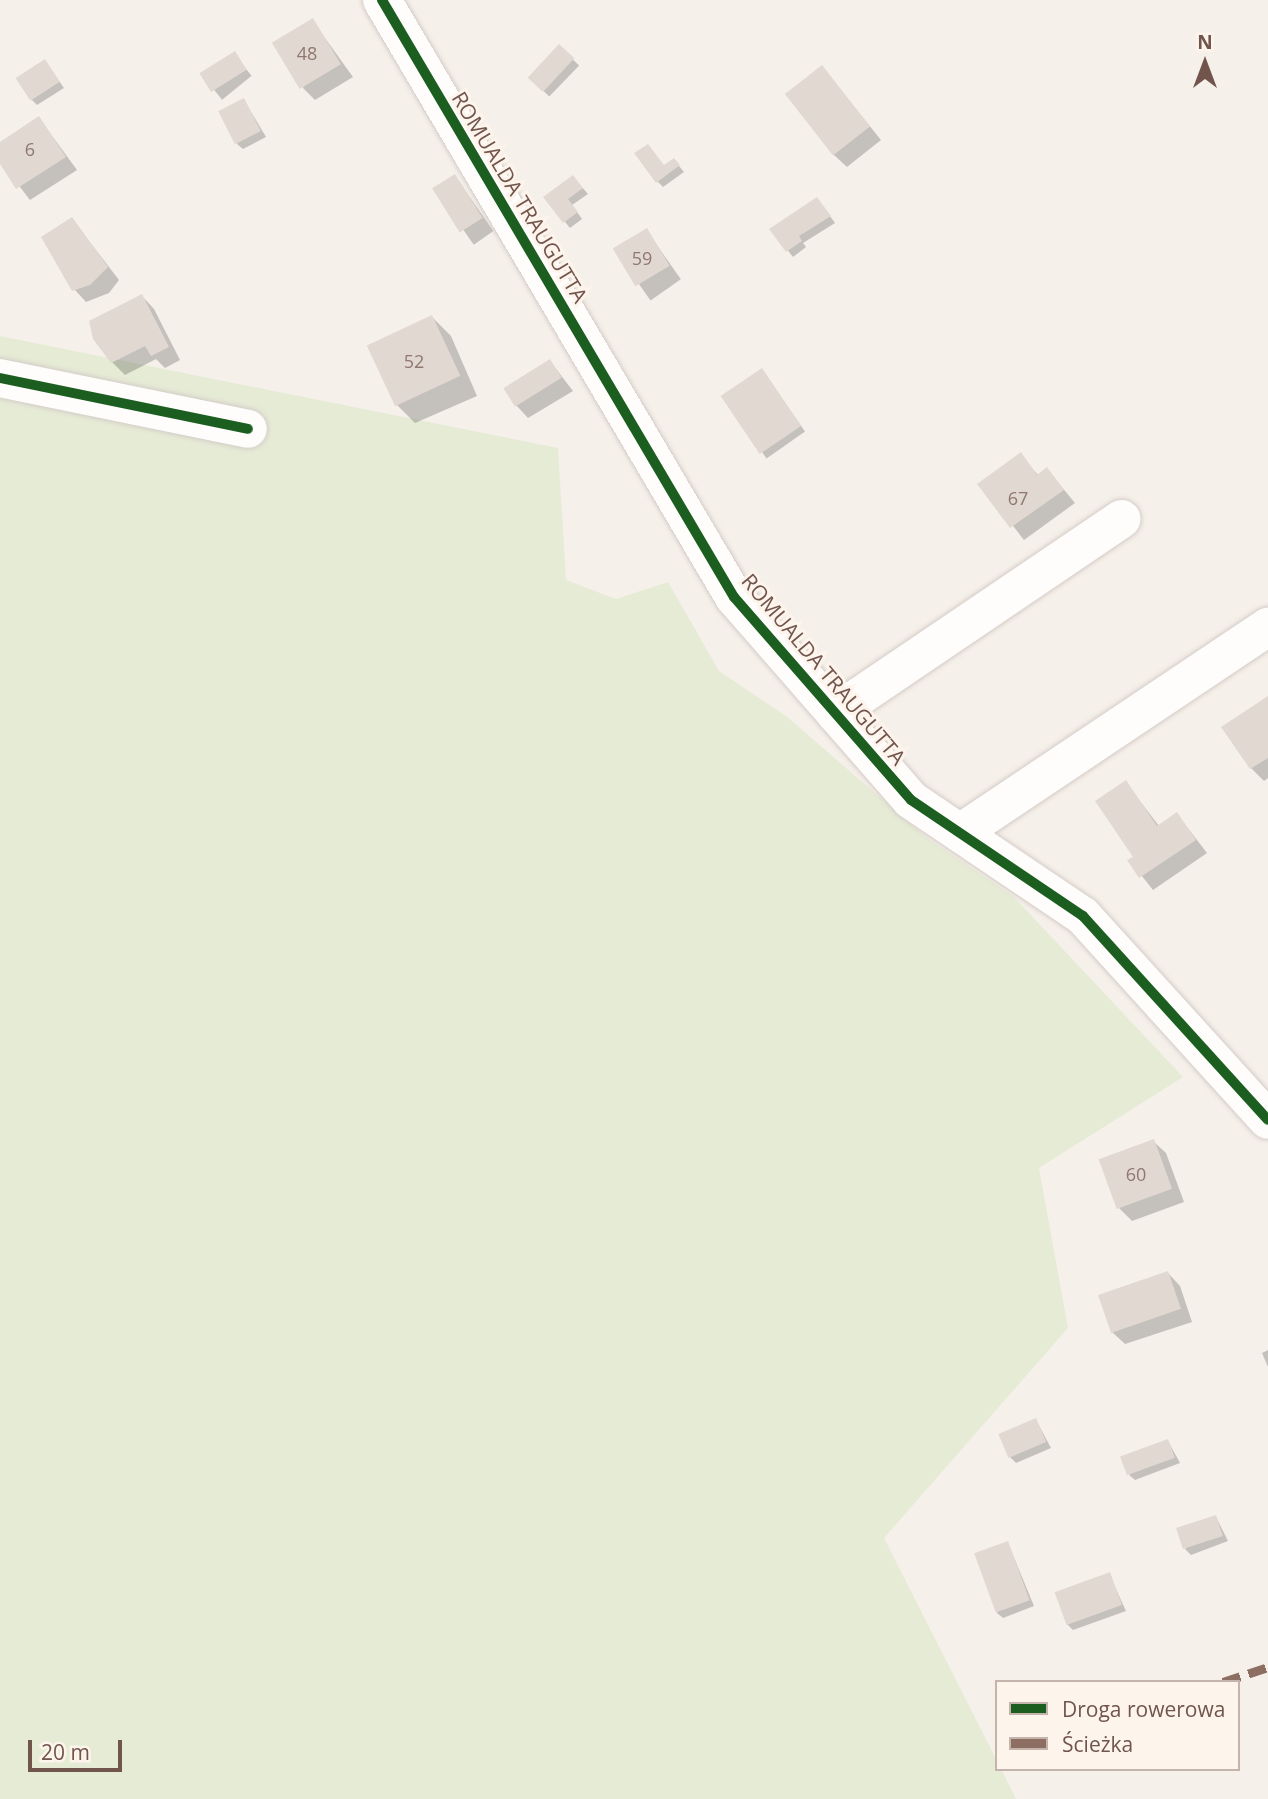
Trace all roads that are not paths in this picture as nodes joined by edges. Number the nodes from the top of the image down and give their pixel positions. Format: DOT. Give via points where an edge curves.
graph roads {
  1 [pos="382,0"];
  2 [pos="0,378"];
  3 [pos="248,429"];
  4 [pos="1122,519"];
  5 [pos="1268,627"];
  6 [pos="835,713"];
  7 [pos="960,833"];
  8 [pos="1268,1120"];
  1 -- 6 [label="street, ROMUALDA TRAUGUTTA" via="734,597"];
  2 -- 3 [label="street"];
  4 -- 6 [label="street"];
  5 -- 7 [label="street"];
  6 -- 7 [label="street, ROMUALDA TRAUGUTTA" via="911,800"];
  7 -- 8 [label="street, ROMUALDA TRAUGUTTA" via="1083,916"];
}
